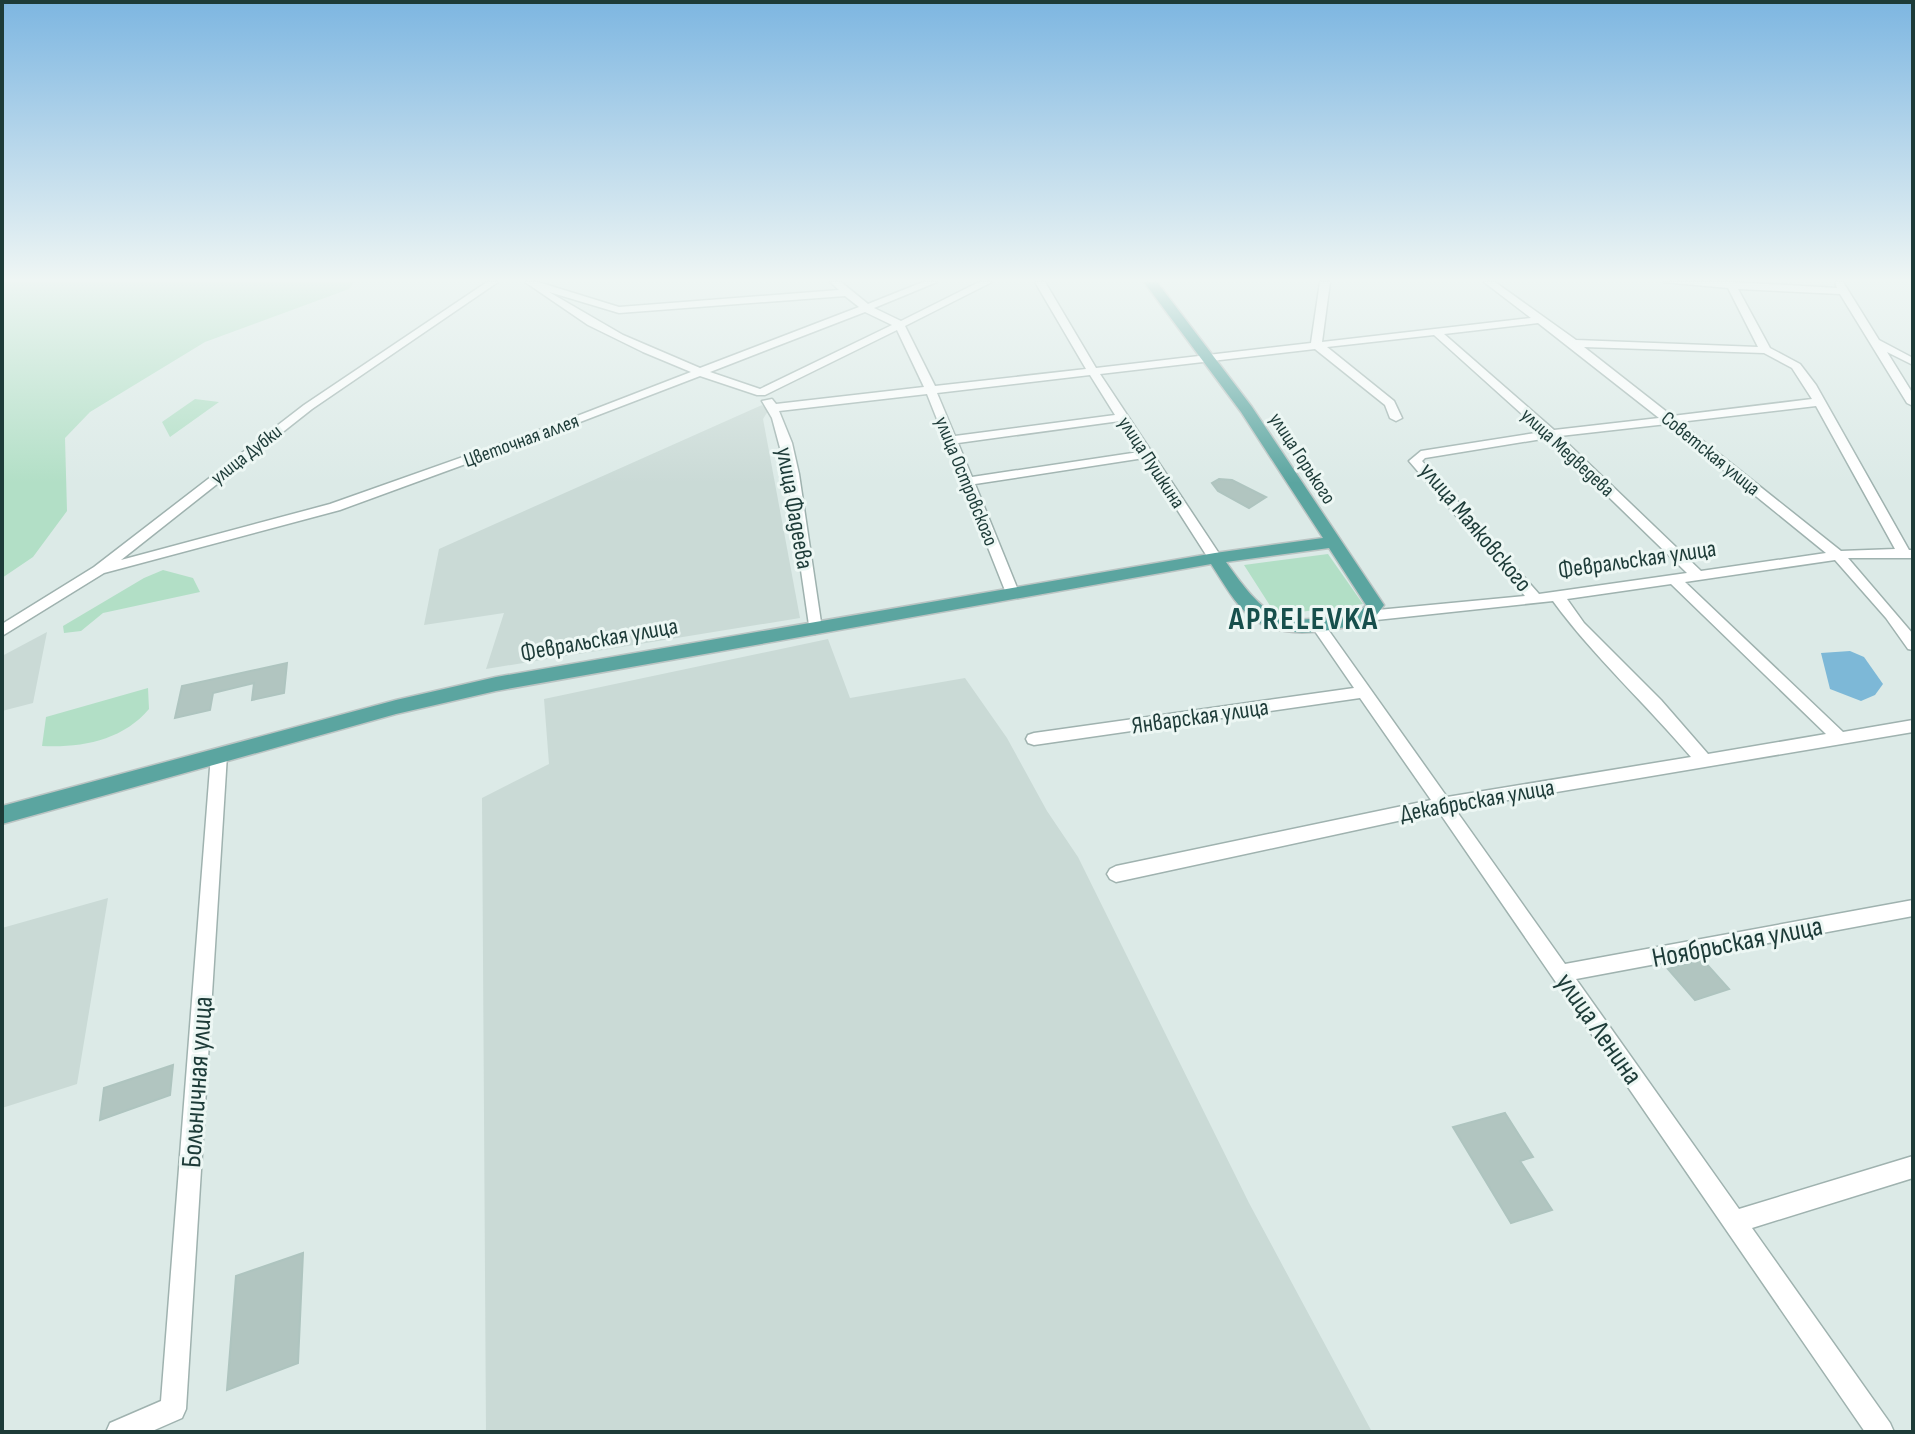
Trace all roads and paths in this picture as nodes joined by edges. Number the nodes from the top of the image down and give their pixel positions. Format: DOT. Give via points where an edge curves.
graph roads {
  1 [pos="394,349"];
  2 [pos="643,349"];
  3 [pos="763,349"];
  4 [pos="849,349"];
  5 [pos="911,349"];
  6 [pos="1080,349"];
  7 [pos="1201,349"];
  8 [pos="1278,349"];
  9 [pos="1322,349"];
  10 [pos="1455,349"];
  11 [pos="1581,349"];
  12 [pos="1736,349"];
  13 [pos="1879,349"];
  14 [pos="1889,349"];
  15 [pos="1766,350"];
  16 [pos="1208,358"];
  17 [pos="1913,362"];
  18 [pos="1092,370"];
  19 [pos="700,373"];
  20 [pos="930,388"];
  21 [pos="761,393"];
  22 [pos="1820,402"];
  23 [pos="1913,403"];
  24 [pos="774,408"];
  25 [pos="1123,417"];
  26 [pos="1396,418"];
  27 [pos="1672,421"];
  28 [pos="1551,434"];
  29 [pos="951,440"];
  30 [pos="1147,454"];
  31 [pos="967,481"];
  32 [pos="1334,542"];
  33 [pos="1909,554"];
  34 [pos="1838,555"];
  35 [pos="1215,558"];
  36 [pos="99,570"];
  37 [pos="1698,576"];
  38 [pos="1675,580"];
  39 [pos="1013,595"];
  40 [pos="1557,596"];
  41 [pos="1536,599"];
  42 [pos="1367,616"];
  43 [pos="1317,624"];
  44 [pos="815,629"];
  45 [pos="2,631"];
  46 [pos="1913,645"];
  47 [pos="1365,692"];
  48 [pos="1913,726"];
  49 [pos="1034,739"];
  50 [pos="1841,739"];
  51 [pos="219,755"];
  52 [pos="1704,761"];
  53 [pos="1444,804"];
  54 [pos="2,815"];
  55 [pos="1116,874"];
  56 [pos="1913,908"];
  57 [pos="1562,973"];
  58 [pos="1913,1167"];
  59 [pos="1734,1222"];
  60 [pos="119,1432"];
  61 [pos="1881,1432"];
  1 -- 36 [label="street, улица Дубки" via="308,407"];
  2 -- 19 [label="street"];
  3 -- 19 [label="street, Цветочная аллея"];
  4 -- 21 [label="street"];
  5 -- 20 [label="street, улица Островского"];
  6 -- 18 [label="street, улица Пушкина"];
  7 -- 16 [label="main road, улица Горького"];
  8 -- 16 [label="street"];
  9 -- 26 [label="street" via="1390,403"];
  10 -- 28 [label="street, улица Медведева"];
  11 -- 27 [label="street, Советская улица"];
  12 -- 15 [label="street"];
  13 -- 23 [label="street"];
  14 -- 17 [label="street"];
  15 -- 22 [label="street" via="1796,366"];
  16 -- 18 [label="street"];
  16 -- 32 [label="main road, улица Горького"];
  18 -- 20 [label="street"];
  18 -- 25 [label="street, улица Пушкина"];
  19 -- 21 [label="street"];
  19 -- 36 [label="street, Цветочная аллея" via="335,507"];
  20 -- 24 [label="street"];
  20 -- 29 [label="street, улица Островского"];
  21 -- 24 [label="street, улица Фадеева"];
  22 -- 27 [label="street"];
  22 -- 33 [label="street"];
  24 -- 44 [label="street, улица Фадеева" via="791,459"];
  25 -- 29 [label="street"];
  25 -- 30 [label="street, улица Пушкина"];
  27 -- 28 [label="street"];
  27 -- 34 [label="street, Советская улица"];
  28 -- 37 [label="street, улица Медведева"];
  28 -- 41 [label="street, улица Маяковского" via="1421,455 1415,461"];
  29 -- 31 [label="street, улица Островского"];
  30 -- 31 [label="street"];
  30 -- 35 [label="street, улица Пушкина"];
  31 -- 39 [label="street, улица Островского"];
  32 -- 35 [label="main road, Февральская улица"];
  32 -- 42 [label="main road, улица Горького" via="1374,600"];
  33 -- 34 [label="street, Февральская улица"];
  34 -- 37 [label="street, Февральская улица"];
  34 -- 46 [label="street, Советская улица"];
  35 -- 39 [label="main road, Февральская улица"];
  35 -- 43 [label="main road" via="1258,613 1289,626"];
  36 -- 45 [label="street, улица Дубки"];
  37 -- 38 [label="street, Февральская улица"];
  38 -- 40 [label="street, Февральская улица"];
  38 -- 50 [label="street"];
  39 -- 44 [label="main road, Февральская улица"];
  40 -- 41 [label="street, Февральская улица"];
  40 -- 52 [label="street"];
  41 -- 42 [label="street, Февральская улица"];
  42 -- 43 [label="main road"];
  43 -- 47 [label="street, улица Ленина"];
  44 -- 51 [label="main road, Февральская улица" via="496,684"];
  47 -- 49 [label="street, Январская улица"];
  47 -- 53 [label="street, улица Ленина"];
  48 -- 50 [label="street"];
  50 -- 52 [label="street, Декабрьская улица"];
  51 -- 54 [label="main road, Февральская улица"];
  51 -- 60 [label="street, Больничная улица" via="173,1409"];
  52 -- 53 [label="street, Декабрьская улица"];
  53 -- 55 [label="street, Декабрьская улица"];
  53 -- 57 [label="street, улица Ленина"];
  56 -- 57 [label="street, Ноябрьская улица"];
  57 -- 59 [label="street, улица Ленина"];
  58 -- 59 [label="street"];
  59 -- 61 [label="street, улица Ленина"];
}
